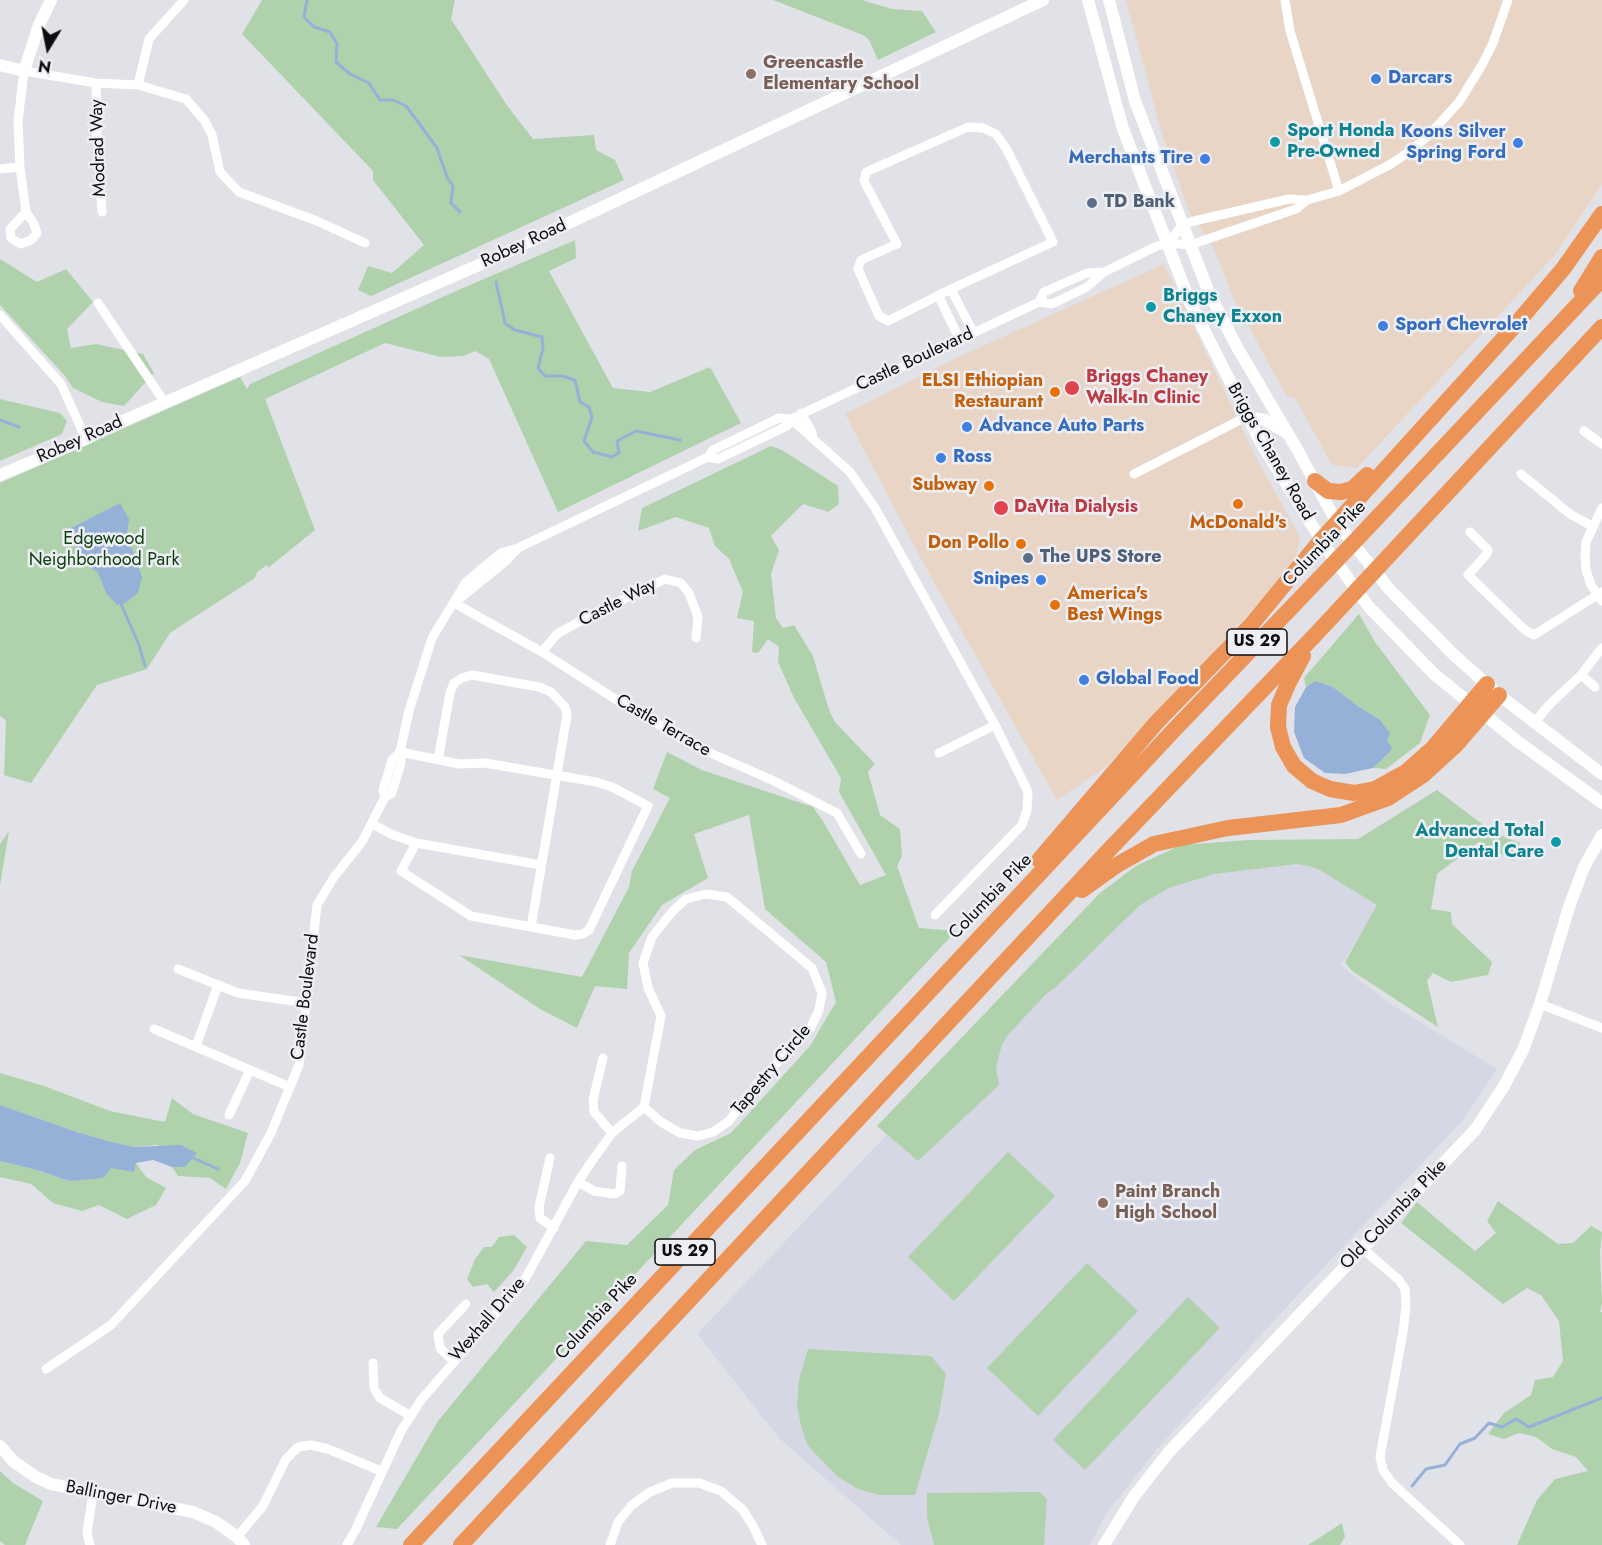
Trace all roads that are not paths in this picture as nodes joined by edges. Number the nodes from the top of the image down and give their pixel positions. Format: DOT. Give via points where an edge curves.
graph roads {
  1 [pos="51,0"];
  2 [pos="184,0"];
  3 [pos="1042,0"];
  4 [pos="1088,0"];
  5 [pos="1109,0"];
  6 [pos="1285,0"];
  7 [pos="1508,0"];
  8 [pos="0,65"];
  9 [pos="24,71"];
  10 [pos="96,83"];
  11 [pos="138,85"];
  12 [pos="20,167"];
  13 [pos="0,169"];
  14 [pos="1339,191"];
  15 [pos="1307,200"];
  16 [pos="26,212"];
  17 [pos="102,212"];
  18 [pos="1602,214"];
  19 [pos="1183,225"];
  20 [pos="365,243"];
  21 [pos="1168,243"];
  22 [pos="1191,245"];
  23 [pos="1602,257"];
  24 [pos="1104,272"];
  25 [pos="1602,279"];
  26 [pos="951,289"];
  27 [pos="938,296"];
  28 [pos="1039,302"];
  29 [pos="98,303"];
  30 [pos="0,315"];
  31 [pos="1557,327"];
  32 [pos="1602,327"];
  33 [pos="973,332"];
  34 [pos="1602,333"];
  35 [pos="959,338"];
  36 [pos="1571,360"];
  37 [pos="1462,382"];
  38 [pos="165,403"];
  39 [pos="801,413"];
  40 [pos="1246,417"];
  41 [pos="790,418"];
  42 [pos="1584,431"];
  43 [pos="1288,433"];
  44 [pos="86,438"];
  45 [pos="813,441"];
  46 [pos="1602,444"];
  47 [pos="1134,474"];
  48 [pos="1521,474"];
  49 [pos="0,475"];
  50 [pos="1315,481"];
  51 [pos="1602,508"];
  52 [pos="1592,526"];
  53 [pos="1340,527"];
  54 [pos="1470,532"];
  55 [pos="1324,544"];
  56 [pos="1600,597"];
  57 [pos="454,603"];
  58 [pos="1316,634"];
  59 [pos="696,638"];
  60 [pos="1602,648"];
  61 [pos="542,652"];
  62 [pos="1581,675"];
  63 [pos="1595,687"];
  64 [pos="1493,690"];
  65 [pos="1476,709"];
  66 [pos="1534,723"];
  67 [pos="994,725"];
  68 [pos="400,752"];
  69 [pos="939,753"];
  70 [pos="438,760"];
  71 [pos="1602,774"];
  72 [pos="556,775"];
  73 [pos="1602,803"];
  74 [pos="372,824"];
  75 [pos="1602,835"];
  76 [pos="416,843"];
  77 [pos="861,854"];
  78 [pos="541,865"];
  79 [pos="1050,914"];
  80 [pos="935,915"];
  81 [pos="531,927"];
  82 [pos="959,959"];
  83 [pos="178,969"];
  84 [pos="219,986"];
  85 [pos="307,1003"];
  86 [pos="1540,1004"];
  87 [pos="1602,1028"];
  88 [pos="154,1029"];
  89 [pos="196,1046"];
  90 [pos="603,1058"];
  91 [pos="250,1070"];
  92 [pos="290,1087"];
  93 [pos="645,1107"];
  94 [pos="229,1114"];
  95 [pos="612,1133"];
  96 [pos="550,1158"];
  97 [pos="622,1166"];
  98 [pos="578,1182"];
  99 [pos="554,1228"];
  100 [pos="1363,1249"];
  101 [pos="466,1304"];
  102 [pos="453,1360"];
  103 [pos="373,1363"];
  104 [pos="46,1369"];
  105 [pos="411,1416"];
  106 [pos="0,1446"];
  107 [pos="381,1471"];
  108 [pos="93,1493"];
  109 [pos="241,1541"];
  110 [pos="90,1545"];
  111 [pos="347,1545"];
  112 [pos="411,1545"];
  113 [pos="461,1545"];
  114 [pos="610,1545"];
  115 [pos="762,1545"];
  116 [pos="1104,1545"];
  117 [pos="1460,1545"];
  1 -- 9 [label="main road"];
  2 -- 11 [label="street" via="149,39"];
  3 -- 38 [label="main road, Robey Road" via="488,261"];
  4 -- 21 [label="main road, Briggs Chaney Road" via="1123,129"];
  5 -- 19 [label="main road, Briggs Chaney Road" via="1135,101"];
  6 -- 14 [label="street" via="1290,32"];
  7 -- 14 [label="street" via="1489,50 1459,102 1410,151"];
  8 -- 9 [label="main road"];
  9 -- 10 [label="street"];
  9 -- 12 [label="street" via="18,121"];
  10 -- 11 [label="street"];
  10 -- 17 [label="street, Modrad Way"];
  11 -- 20 [label="street" via="186,99 212,135 220,172 239,192"];
  12 -- 13 [label="street"];
  12 -- 16 [label="street"];
  14 -- 15 [label="street"];
  15 -- 19 [label="street" via="1288,199"];
  15 -- 22 [label="street" via="1296,210"];
  18 -- 37 [label="highway" via="1563,269"];
  19 -- 21 [label="street"];
  19 -- 22 [label="main road, Briggs Chaney Road"];
  21 -- 22 [label="street"];
  21 -- 24 [label="street, Castle Boulevard"];
  21 -- 40 [label="main road, Briggs Chaney Road" via="1190,302"];
  22 -- 43 [label="main road, Briggs Chaney Road" via="1236,347"];
  23 -- 31 [label="highway"];
  24 -- 28 [label="street, Castle Boulevard" via="1087,287 1052,304"];
  24 -- 28 [label="street, Castle Boulevard" via="1087,273 1044,292"];
  25 -- 31 [label="highway, Columbia Pike / US 29"];
  26 -- 27 [label="street"];
  26 -- 27 [label="street" via="1053,242 1006,148 996,134 983,128 968,128 866,172 864,181 897,244 861,260 858,269 879,316 888,321"];
  26 -- 33 [label="street"];
  27 -- 35 [label="street"];
  28 -- 33 [label="street, Castle Boulevard"];
  29 -- 38 [label="street"];
  30 -- 44 [label="street" via="61,384"];
  31 -- 82 [label="highway, Columbia Pike / US 29"];
  32 -- 36 [label="highway, US 29"];
  33 -- 35 [label="street, Castle Boulevard"];
  34 -- 36 [label="highway"];
  35 -- 39 [label="street, Castle Boulevard"];
  36 -- 58 [label="highway, US 29"];
  37 -- 50 [label="highway" via="1352,489 1328,491"];
  37 -- 53 [label="highway"];
  38 -- 44 [label="main road, Robey Road"];
  39 -- 41 [label="street, Castle Boulevard"];
  39 -- 45 [label="street"];
  40 -- 43 [label="main road" via="1265,420"];
  40 -- 47 [label="street"];
  40 -- 55 [label="main road, Briggs Chaney Road"];
  41 -- 45 [label="street"];
  41 -- 57 [label="street, Castle Boulevard" via="779,418 713,450 708,457 501,553 466,582"];
  42 -- 46 [label="street"];
  43 -- 50 [label="main road, Briggs Chaney Road"];
  44 -- 49 [label="main road, Robey Road"];
  45 -- 67 [label="street" via="849,472 875,508"];
  48 -- 52 [label="street" via="1570,514"];
  50 -- 53 [label="main road, Briggs Chaney Road"];
  51 -- 52 [label="street"];
  52 -- 56 [label="street" via="1586,542 1586,570"];
  53 -- 55 [label="highway"];
  53 -- 64 [label="main road, Briggs Chaney Road" via="1389,589"];
  54 -- 56 [label="street" via="1488,550 1468,575 1533,635"];
  55 -- 65 [label="main road, Briggs Chaney Road" via="1369,607 1434,674"];
  55 -- 82 [label="highway" via="1156,723 1066,826"];
  57 -- 61 [label="street, Castle Terrace"];
  57 -- 68 [label="street, Castle Boulevard" via="432,638"];
  58 -- 65 [label="highway" via="1279,705 1278,727 1282,747 1294,766 1312,781 1330,789 1375,789 1406,772"];
  58 -- 79 [label="highway, US 29"];
  59 -- 61 [label="street, Castle Way" via="698,617 689,593 681,583 665,579 557,634"];
  60 -- 62 [label="street"];
  61 -- 77 [label="street, Castle Terrace" via="699,748 837,813"];
  62 -- 63 [label="street"];
  62 -- 66 [label="street"];
  64 -- 65 [label="highway"];
  64 -- 66 [label="main road, Briggs Chaney Road"];
  65 -- 73 [label="main road, Briggs Chaney Road"];
  65 -- 79 [label="highway" via="1456,745 1424,775 1388,798 1341,815 1228,828 1154,844 1117,865"];
  66 -- 71 [label="main road, Briggs Chaney Road"];
  67 -- 69 [label="street"];
  67 -- 80 [label="street" via="1028,792 1027,810 1022,825"];
  68 -- 70 [label="street"];
  68 -- 74 [label="street, Castle Boulevard" via="401,763 392,793 385,797"];
  70 -- 72 [label="street" via="486,763"];
  70 -- 72 [label="street" via="454,683 472,675 539,687 559,699 567,715"];
  72 -- 78 [label="street"];
  72 -- 81 [label="street" via="612,787 648,806 589,930 574,935"];
  74 -- 76 [label="street"];
  74 -- 85 [label="street, Castle Boulevard" via="317,906"];
  75 -- 86 [label="main road, Old Columbia Pike" via="1584,867 1569,907"];
  76 -- 78 [label="street"];
  76 -- 81 [label="street" via="401,871 471,916"];
  78 -- 81 [label="street"];
  79 -- 113 [label="highway, US 29"];
  82 -- 112 [label="highway, Columbia Pike / US 29"];
  83 -- 84 [label="street"];
  84 -- 85 [label="street" via="259,998"];
  84 -- 89 [label="street"];
  85 -- 92 [label="street, Castle Boulevard" via="302,1053"];
  86 -- 87 [label="street"];
  86 -- 100 [label="main road, Old Columbia Pike" via="1523,1050 1475,1130"];
  88 -- 89 [label="street"];
  89 -- 91 [label="street"];
  90 -- 95 [label="street" via="594,1112"];
  91 -- 92 [label="street"];
  91 -- 94 [label="street"];
  92 -- 104 [label="street, Castle Boulevard" via="271,1133 245,1181 228,1202 111,1325"];
  93 -- 93 [label="street, Tapestry Circle" via="680,1133 698,1136 713,1132 729,1122 758,1083 811,1027 819,1010 822,993 812,968 727,897 706,894 686,899 652,937 642,963 661,1016"];
  93 -- 95 [label="street, Wexhall Drive"];
  95 -- 98 [label="street, Wexhall Drive"];
  96 -- 99 [label="street" via="539,1207 540,1218"];
  97 -- 98 [label="street" via="620,1191 614,1194 594,1191"];
  98 -- 99 [label="street, Wexhall Drive"];
  99 -- 102 [label="street, Wexhall Drive" via="524,1281"];
  100 -- 116 [label="main road, Old Columbia Pike" via="1169,1452 1135,1495"];
  100 -- 117 [label="street" via="1399,1280 1406,1306 1380,1456 1383,1470 1392,1483"];
  101 -- 102 [label="street" via="438,1334 440,1348"];
  102 -- 105 [label="street, Wexhall Drive"];
  103 -- 105 [label="street" via="374,1388 380,1398"];
  105 -- 107 [label="street, Wexhall Drive"];
  106 -- 108 [label="main road, Ballinger Drive" via="36,1478"];
  107 -- 109 [label="street" via="328,1449 298,1447 286,1459"];
  107 -- 111 [label="street, Wexhall Drive"];
  108 -- 109 [label="main road, Ballinger Drive" via="193,1512 216,1522"];
  108 -- 110 [label="street" via="87,1533"];
  114 -- 115 [label="street" via="618,1522 650,1492 672,1484 699,1483 721,1491 743,1510"];
}
